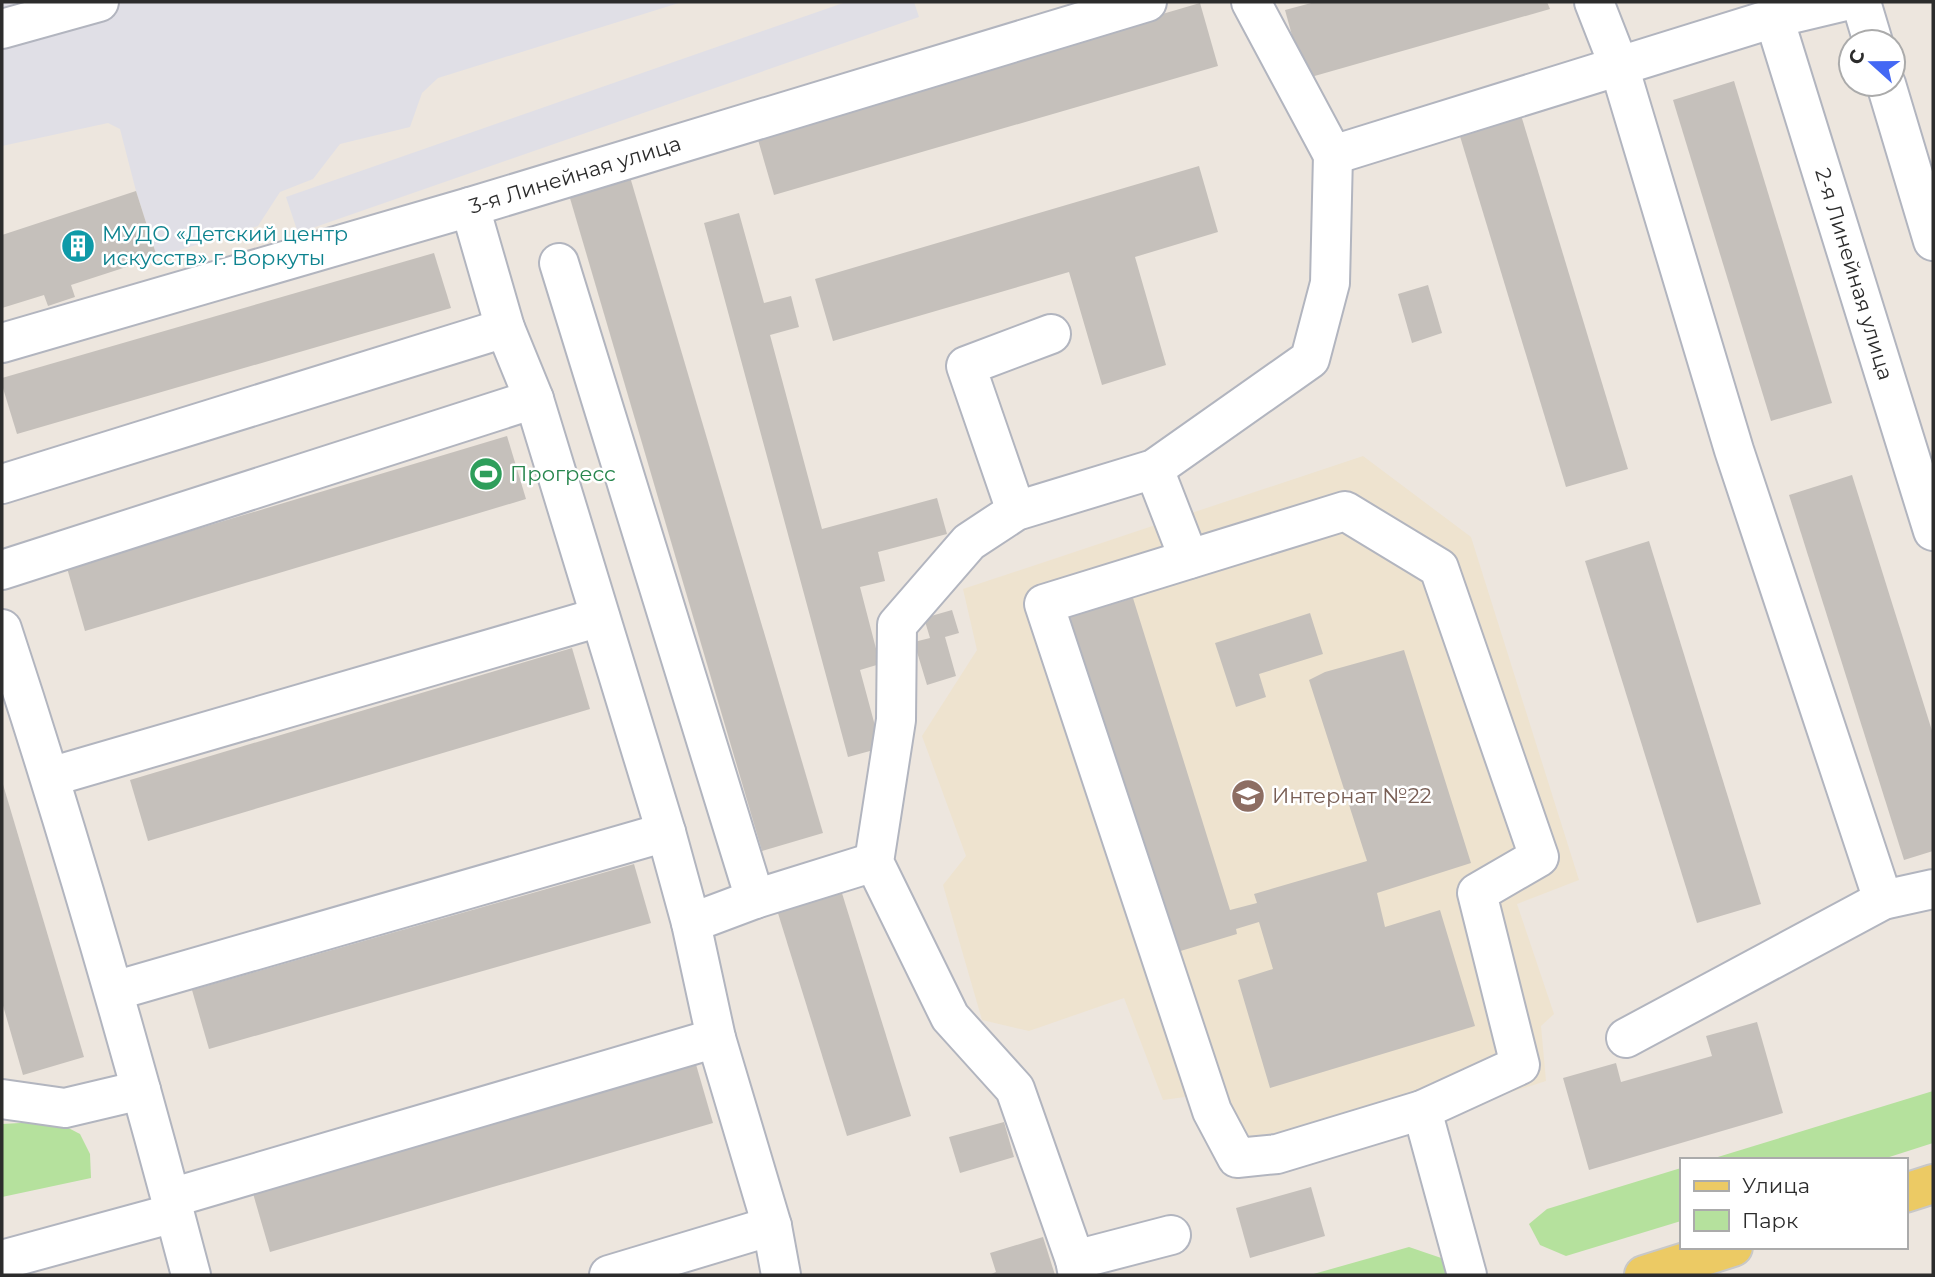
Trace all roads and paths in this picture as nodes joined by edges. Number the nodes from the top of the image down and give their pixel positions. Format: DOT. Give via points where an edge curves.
graph roads {
  1 [pos="99,2"];
  2 [pos="1147,2"];
  3 [pos="1251,2"];
  4 [pos="1594,2"];
  5 [pos="1841,2"];
  6 [pos="1861,2"];
  7 [pos="1774,18"];
  8 [pos="1869,28"];
  9 [pos="2,29"];
  10 [pos="1619,66"];
  11 [pos="1890,98"];
  12 [pos="1333,155"];
  13 [pos="470,207"];
  14 [pos="1933,241"];
  15 [pos="559,263"];
  16 [pos="505,328"];
  17 [pos="1051,334"];
  18 [pos="2,344"];
  19 [pos="534,399"];
  20 [pos="1154,470"];
  21 [pos="2,484"];
  22 [pos="1016,512"];
  23 [pos="1933,531"];
  24 [pos="1189,559"];
  25 [pos="2,570"];
  26 [pos="600,617"];
  27 [pos="2,629"];
  28 [pos="50,777"];
  29 [pos="666,832"];
  30 [pos="874,862"];
  31 [pos="1933,889"];
  32 [pos="755,899"];
  33 [pos="1884,900"];
  34 [pos="691,923"];
  35 [pos="114,991"];
  36 [pos="716,1038"];
  37 [pos="1626,1038"];
  38 [pos="141,1090"];
  39 [pos="2,1099"];
  40 [pos="1422,1110"];
  41 [pos="1933,1184"];
  42 [pos="1907,1192"];
  43 [pos="173,1205"];
  44 [pos="772,1226"];
  45 [pos="1171,1235"];
  46 [pos="1727,1249"];
  47 [pos="2,1260"];
  48 [pos="1077,1268"];
  49 [pos="191,1275"];
  50 [pos="609,1275"];
  51 [pos="781,1275"];
  52 [pos="1467,1275"];
  53 [pos="1644,1275"];
  1 -- 9 [label="street"];
  2 -- 13 [label="street, 3-я Линейная улица"];
  3 -- 12 [label="street"];
  4 -- 10 [label="street"];
  5 -- 7 [label="street"];
  6 -- 8 [label="street"];
  7 -- 10 [label="street"];
  7 -- 23 [label="street, 2-я Линейная улица"];
  10 -- 12 [label="street"];
  10 -- 33 [label="street" via="1734,450"];
  11 -- 14 [label="street"];
  12 -- 20 [label="street" via="1331,283 1310,359"];
  13 -- 16 [label="street"];
  13 -- 18 [label="street, 3-я Линейная улица"];
  15 -- 32 [label="street"];
  16 -- 19 [label="street"];
  16 -- 21 [label="street"];
  17 -- 22 [label="street" via="966,366"];
  19 -- 25 [label="street"];
  19 -- 26 [label="street"];
  20 -- 22 [label="street"];
  20 -- 24 [label="street"];
  22 -- 30 [label="street" via="969,542 897,625 896,720"];
  24 -- 40 [label="street" via="1044,604 1212,1111 1237,1158 1277,1154"];
  24 -- 40 [label="street" via="1345,511 1439,568 1539,857 1463,898 1520,1065"];
  26 -- 28 [label="street"];
  26 -- 29 [label="street"];
  27 -- 28 [label="street"];
  28 -- 35 [label="street"];
  29 -- 34 [label="street"];
  29 -- 35 [label="street"];
  30 -- 32 [label="street"];
  30 -- 48 [label="street" via="950,1017 1015,1089"];
  31 -- 33 [label="street"];
  32 -- 34 [label="street"];
  33 -- 37 [label="street"];
  34 -- 36 [label="street"];
  35 -- 38 [label="street"];
  36 -- 43 [label="street"];
  36 -- 44 [label="street"];
  38 -- 39 [label="street" via="65,1108"];
  38 -- 43 [label="street"];
  40 -- 52 [label="street"];
  41 -- 42 [label="main road"];
  43 -- 47 [label="street"];
  43 -- 49 [label="street"];
  44 -- 50 [label="street"];
  44 -- 51 [label="street"];
  45 -- 48 [label="street"];
  46 -- 53 [label="main road"];
}
